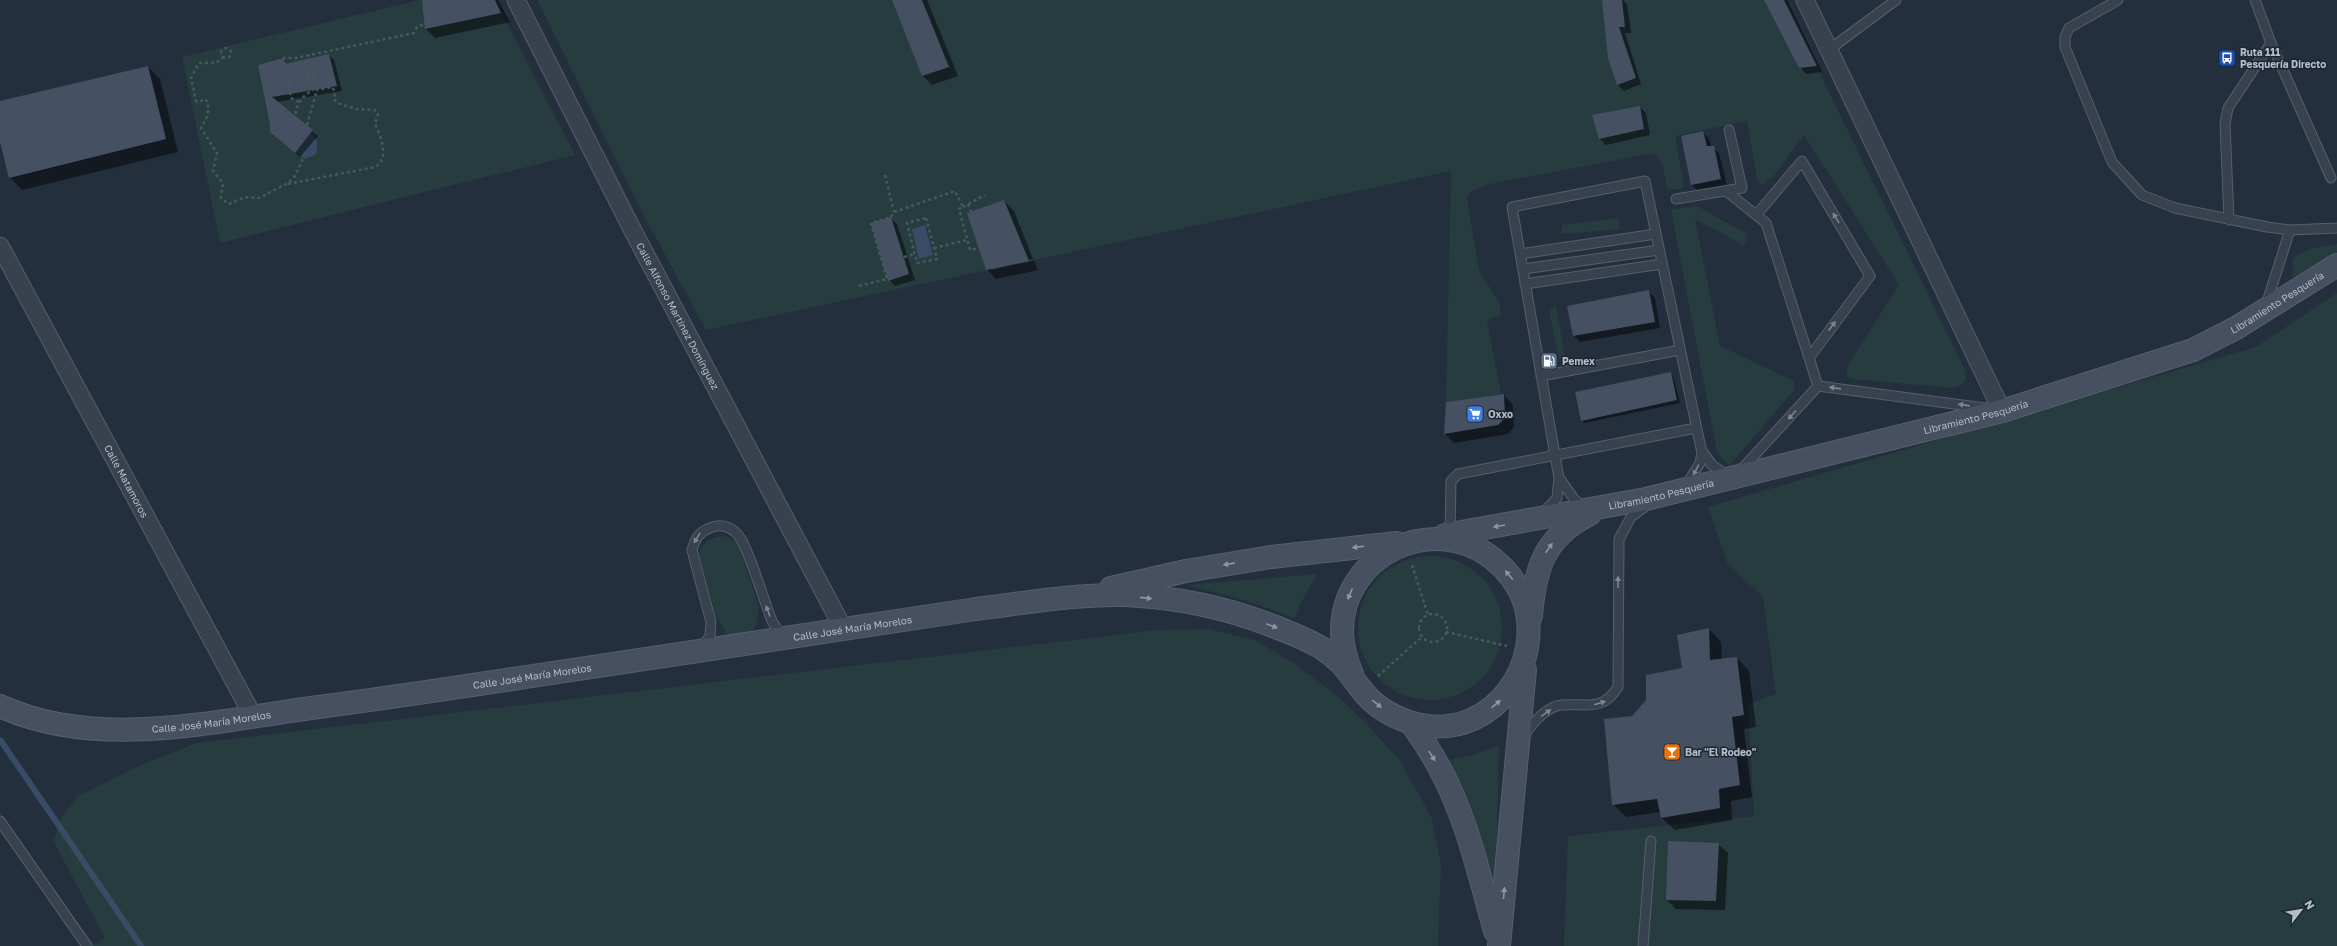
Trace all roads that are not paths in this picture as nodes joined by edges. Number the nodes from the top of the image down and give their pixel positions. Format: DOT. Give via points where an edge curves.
graph roads {
  1 [pos="516,0"];
  2 [pos="1805,0"];
  3 [pos="1896,0"];
  4 [pos="2118,0"];
  5 [pos="2255,0"];
  6 [pos="2272,43"];
  7 [pos="1830,49"];
  8 [pos="1730,130"];
  9 [pos="2331,178"];
  10 [pos="1726,191"];
  11 [pos="1676,199"];
  12 [pos="1757,214"];
  13 [pos="2229,220"];
  14 [pos="2337,228"];
  15 [pos="2290,230"];
  16 [pos="1656,234"];
  17 [pos="0,246"];
  18 [pos="1659,250"];
  19 [pos="1520,254"];
  20 [pos="1662,264"];
  21 [pos="2337,265"];
  22 [pos="1523,269"];
  23 [pos="1525,284"];
  24 [pos="2265,311"];
  25 [pos="1680,350"];
  26 [pos="1809,358"];
  27 [pos="1541,376"];
  28 [pos="1818,386"];
  29 [pos="2002,411"];
  30 [pos="1696,428"];
  31 [pos="1701,448"];
  32 [pos="1555,456"];
  33 [pos="1735,477"];
  34 [pos="1560,478"];
  35 [pos="1676,492"];
  36 [pos="1601,508"];
  37 [pos="1531,520"];
  38 [pos="1450,534"];
  39 [pos="1412,541"];
  40 [pos="1065,598"];
  41 [pos="844,630"];
  42 [pos="793,638"];
  43 [pos="1527,650"];
  44 [pos="696,652"];
  45 [pos="1357,682"];
  46 [pos="0,706"];
  47 [pos="253,716"];
  48 [pos="1411,723"];
  49 [pos="1517,748"];
  50 [pos="0,821"];
  51 [pos="1651,841"];
  52 [pos="87,946"];
  53 [pos="1499,946"];
  54 [pos="1643,946"];
  1 -- 41 [label="street, Calle Alfonso Martínez Domínguez" via="632,229"];
  2 -- 7 [label="street"];
  3 -- 7 [label="lane"];
  4 -- 13 [label="lane" via="2069,28 2065,37 2065,47 2112,162 2142,196 2175,208"];
  5 -- 6 [label="lane"];
  6 -- 9 [label="lane"];
  6 -- 13 [label="lane" via="2228,108 2225,124"];
  7 -- 29 [label="street"];
  8 -- 10 [label="lane" via="1742,188"];
  10 -- 11 [label="lane"];
  10 -- 12 [label="lane"];
  12 -- 26 [label="lane" via="1766,222"];
  26 -- 12 [label="lane, one-way" via="1870,276 1802,161"];
  13 -- 15 [label="lane"];
  14 -- 15 [label="lane"];
  15 -- 24 [label="lane"];
  16 -- 18 [label="lane"];
  16 -- 19 [label="lane"];
  16 -- 19 [label="lane" via="1645,182 1512,207"];
  17 -- 47 [label="street, Calle Matamoros"];
  18 -- 20 [label="lane"];
  18 -- 22 [label="lane"];
  19 -- 22 [label="lane"];
  20 -- 23 [label="lane"];
  20 -- 25 [label="lane"];
  21 -- 24 [label="main road, Libramiento Pesquería"];
  22 -- 23 [label="lane"];
  23 -- 27 [label="lane"];
  24 -- 29 [label="main road, Libramiento Pesquería" via="2218,339 2193,350"];
  25 -- 27 [label="lane"];
  25 -- 30 [label="lane"];
  26 -- 28 [label="lane"];
  27 -- 32 [label="lane"];
  29 -- 28 [label="lane, one-way"];
  28 -- 33 [label="lane, one-way"];
  29 -- 33 [label="main road, Libramiento Pesquería"];
  30 -- 31 [label="lane"];
  30 -- 32 [label="lane"];
  31 -- 33 [label="lane" via="1712,465 1724,474"];
  31 -- 35 [label="lane, one-way" via="1700,464"];
  32 -- 34 [label="lane"];
  32 -- 38 [label="lane" via="1454,476 1451,481"];
  33 -- 35 [label="main road, Libramiento Pesquería"];
  34 -- 36 [label="lane" via="1578,504"];
  34 -- 37 [label="lane" via="1554,503"];
  35 -- 36 [label="main road, Libramiento Pesquería"];
  49 -- 35 [label="lane, one-way" via="1532,725 1555,707 1598,704 1613,696 1618,687 1619,539 1632,517 1645,506"];
  36 -- 37 [label="main road"];
  43 -- 36 [label="main road, one-way" via="1534,587 1542,559 1553,543 1579,520"];
  37 -- 38 [label="main road, one-way"];
  38 -- 39 [label="main road"];
  39 -- 40 [label="main road, one-way" via="1186,570"];
  43 -- 39 [label="main road, one-way" via="1528,619 1523,598 1500,564 1483,551 1464,542 1443,538"];
  39 -- 45 [label="main road, one-way" via="1383,554 1371,563 1353,587 1347,601 1342,631 1343,646"];
  40 -- 41 [label="main road, Calle José María Morelos"];
  40 -- 45 [label="main road, one-way" via="1124,595 1191,603 1242,614 1321,647 1339,660"];
  41 -- 42 [label="main road, Calle José María Morelos"];
  42 -- 44 [label="main road, Calle José María Morelos"];
  42 -- 44 [label="lane, one-way" via="781,632 772,621 740,538 728,528 718,526 701,533 692,550 712,630 707,642"];
  48 -- 43 [label="main road, one-way" via="1448,726 1482,714 1497,704 1510,690 1519,675"];
  43 -- 49 [label="main road"];
  44 -- 47 [label="main road, Calle José María Morelos"];
  45 -- 48 [label="main road, one-way" via="1387,713"];
  46 -- 47 [label="main road, Calle José María Morelos" via="26,716 106,729 168,727"];
  48 -- 53 [label="main road, one-way" via="1439,766 1456,804 1472,847"];
  53 -- 49 [label="main road, one-way"];
  50 -- 52 [label="lane"];
  51 -- 54 [label="lane"];
}
